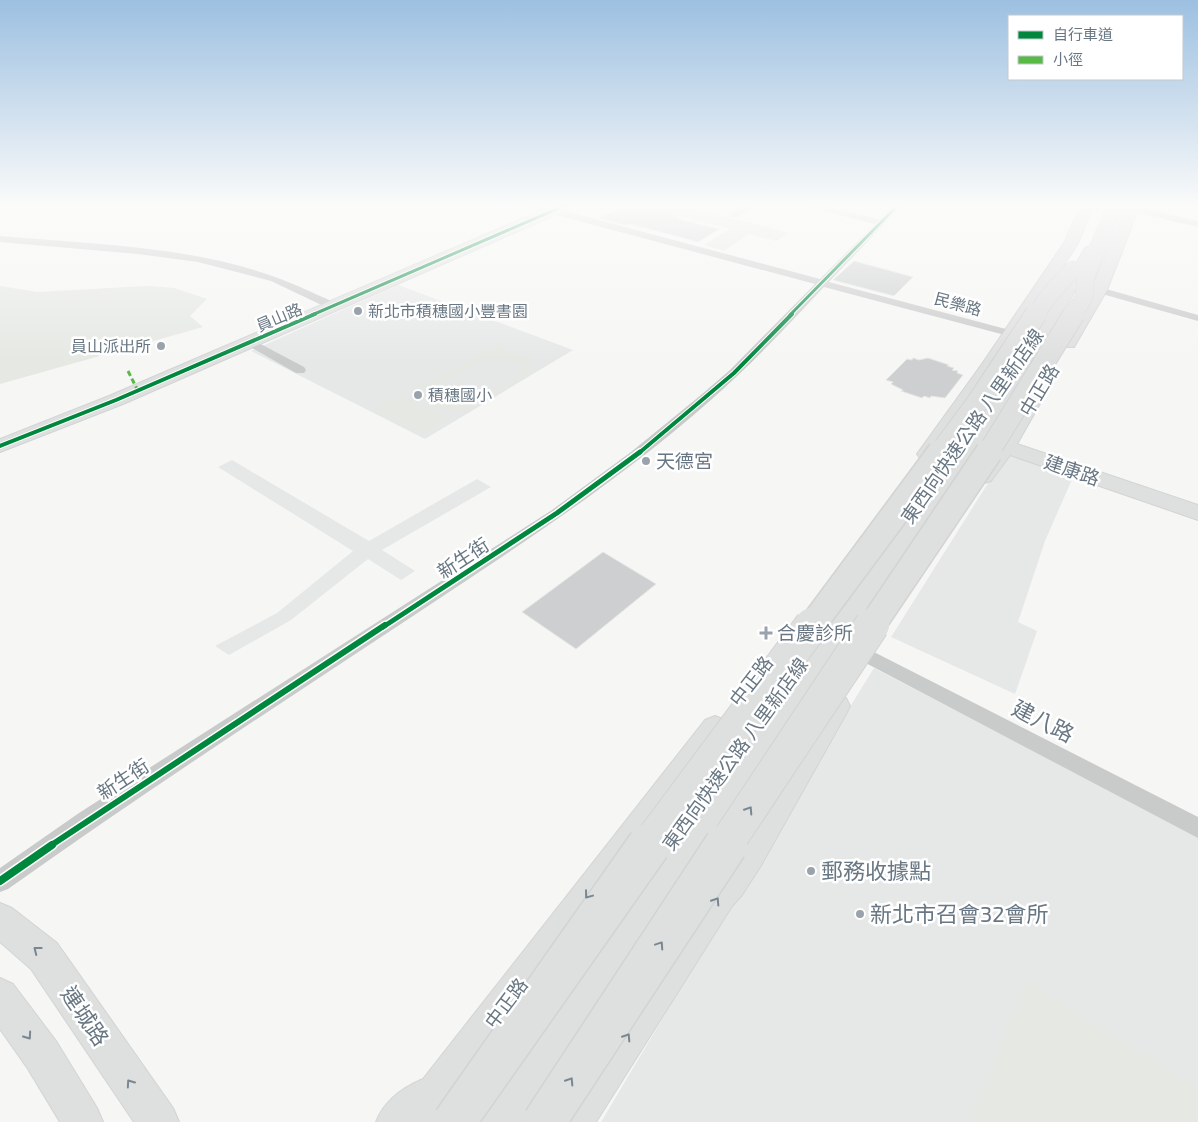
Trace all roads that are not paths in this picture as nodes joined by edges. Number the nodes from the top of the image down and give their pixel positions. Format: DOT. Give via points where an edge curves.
graph roads {
  1 [pos="187,257"];
  2 [pos="447,257"];
  3 [pos="735,257"];
  4 [pos="845,257"];
  5 [pos="1062,257"];
  6 [pos="1087,257"];
  7 [pos="1090,257"];
  8 [pos="1098,257"];
  9 [pos="1086,278"];
  10 [pos="822,282"];
  11 [pos="334,307"];
  12 [pos="1198,318"];
  13 [pos="1011,334"];
  14 [pos="1039,341"];
  15 [pos="251,343"];
  16 [pos="1064,349"];
  17 [pos="300,370"];
  18 [pos="946,427"];
  19 [pos="977,437"];
  20 [pos="0,446"];
  21 [pos="1005,447"];
  22 [pos="1198,513"];
  23 [pos="850,648"];
  24 [pos="1198,828"];
  25 [pos="0,881"];
  26 [pos="0,920"];
  27 [pos="0,996"];
  28 [pos="453,1073"];
  29 [pos="83,1122"];
  30 [pos="159,1122"];
  31 [pos="396,1122"];
  32 [pos="415,1122"];
  33 [pos="454,1122"];
  34 [pos="471,1122"];
  35 [pos="494,1122"];
  36 [pos="511,1122"];
  37 [pos="544,1122"];
  38 [pos="572,1122"];
  1 -- 11 [label="street" via="276,279"];
  2 -- 11 [label="main road, 員山路"];
  3 -- 10 [label="street, 民樂路"];
  4 -- 10 [label="street, 新生街"];
  5 -- 13 [label="main road, 中正路"];
  6 -- 14 [label="main road"];
  7 -- 9 [label="highway, 東西向快速公路 八里新店線"];
  8 -- 9 [label="main road, 中正路"];
  9 -- 12 [label="street"];
  9 -- 16 [label="main road, 中正路"];
  9 -- 33 [label="highway, bridge" via="1047,298 977,403 661,828"];
  9 -- 34 [label="highway, 東西向快速公路 八里新店線, bridge" via="1038,332 990,408 719,774"];
  9 -- 36 [label="highway, 東西向快速公路 八里新店線" via="960,471"];
  37 -- 9 [label="highway, one-way, bridge" via="812,713 973,477 1084,298"];
  10 -- 13 [label="street, 民樂路"];
  10 -- 25 [label="street, 新生街" via="755,353 706,398 573,502 87,820"];
  11 -- 15 [label="main road, 員山路"];
  13 -- 14 [label="street, 民樂路"];
  13 -- 18 [label="main road, 中正路"];
  14 -- 16 [label="street, 民樂路"];
  14 -- 19 [label="main road"];
  15 -- 17 [label="street"];
  15 -- 20 [label="main road, 員山路"];
  16 -- 21 [label="main road, 中正路"];
  18 -- 19 [label="main road, 建康路"];
  18 -- 28 [label="main road, 中正路, one-way"];
  19 -- 21 [label="main road, 建康路"];
  19 -- 23 [label="highway"];
  21 -- 22 [label="main road, 建康路"];
  21 -- 23 [label="main road, 中正路"];
  23 -- 24 [label="street, 建八路"];
  23 -- 35 [label="highway"];
  38 -- 23 [label="main road, 中正路, one-way" via="748,856"];
  30 -- 26 [label="main road, 連城路, one-way" via="44,956"];
  27 -- 29 [label="main road, one-way" via="42,1055"];
  28 -- 31 [label="main road"];
  28 -- 32 [label="main road, 中正路"];
}
